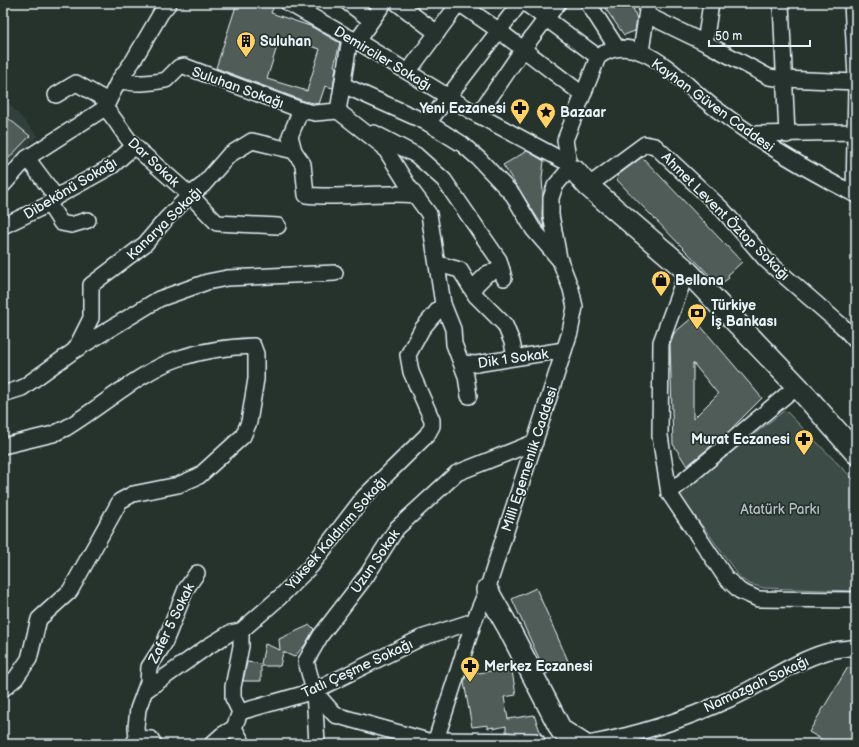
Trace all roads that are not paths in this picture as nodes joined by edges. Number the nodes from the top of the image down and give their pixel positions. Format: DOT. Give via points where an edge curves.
graph roads {
  1 [pos="168,3"];
  2 [pos="288,3"];
  3 [pos="348,3"];
  4 [pos="384,3"];
  5 [pos="397,3"];
  6 [pos="459,3"];
  7 [pos="520,3"];
  8 [pos="525,3"];
  9 [pos="558,3"];
  10 [pos="588,3"];
  11 [pos="711,3"];
  12 [pos="780,3"];
  13 [pos="851,3"];
  14 [pos="307,7"];
  15 [pos="647,9"];
  16 [pos="545,19"];
  17 [pos="371,20"];
  18 [pos="498,30"];
  19 [pos="437,33"];
  20 [pos="354,40"];
  21 [pos="705,43"];
  22 [pos="617,48"];
  23 [pos="523,49"];
  24 [pos="640,52"];
  25 [pos="598,57"];
  26 [pos="408,72"];
  27 [pos="856,76"];
  28 [pos="784,79"];
  29 [pos="119,80"];
  30 [pos="856,82"];
  31 [pos="343,85"];
  32 [pos="856,85"];
  33 [pos="582,94"];
  34 [pos="56,95"];
  35 [pos="448,97"];
  36 [pos="106,104"];
  37 [pos="301,110"];
  38 [pos="338,111"];
  39 [pos="478,115"];
  40 [pos="428,123"];
  41 [pos="358,126"];
  42 [pos="855,132"];
  43 [pos="751,134"];
  44 [pos="787,135"];
  45 [pos="134,146"];
  46 [pos="294,151"];
  47 [pos="27,158"];
  48 [pos="572,169"];
  49 [pos="3,185"];
  50 [pos="855,194"];
  51 [pos="190,195"];
  52 [pos="414,195"];
  53 [pos="53,201"];
  54 [pos="88,220"];
  55 [pos="3,226"];
  56 [pos="278,226"];
  57 [pos="560,260"];
  58 [pos="438,264"];
  59 [pos="687,271"];
  60 [pos="335,273"];
  61 [pos="472,289"];
  62 [pos="443,304"];
  63 [pos="856,341"];
  64 [pos="75,350"];
  65 [pos="564,350"];
  66 [pos="515,357"];
  67 [pos="462,363"];
  68 [pos="797,386"];
  69 [pos="3,394"];
  70 [pos="469,396"];
  71 [pos="535,442"];
  72 [pos="3,446"];
  73 [pos="856,452"];
  74 [pos="669,493"];
  75 [pos="197,573"];
  76 [pos="487,590"];
  77 [pos="856,600"];
  78 [pos="474,621"];
  79 [pos="241,631"];
  80 [pos="856,647"];
  81 [pos="3,689"];
  82 [pos="145,691"];
  83 [pos="314,691"];
  84 [pos="240,712"];
  85 [pos="234,728"];
  86 [pos="135,741"];
  87 [pos="434,743"];
  88 [pos="154,744"];
  89 [pos="212,744"];
  90 [pos="243,744"];
  91 [pos="317,744"];
  92 [pos="535,744"];
  93 [pos="583,744"];
  94 [pos="588,744"];
  1 -- 29 [label="street"];
  2 -- 14 [label="street, Demirciler Sokağı"];
  3 -- 17 [label="street"];
  4 -- 17 [label="street"];
  5 -- 19 [label="street"];
  6 -- 18 [label="street"];
  6 -- 19 [label="street"];
  7 -- 18 [label="street"];
  8 -- 16 [label="street"];
  9 -- 16 [label="street"];
  10 -- 22 [label="street"];
  11 -- 21 [label="street"];
  12 -- 28 [label="street"];
  13 -- 27 [label="street"];
  14 -- 20 [label="street, Demirciler Sokağı"];
  15 -- 21 [label="street"];
  15 -- 24 [label="street"];
  16 -- 23 [label="street"];
  16 -- 25 [label="street"];
  17 -- 20 [label="street"];
  18 -- 23 [label="street"];
  18 -- 35 [label="street"];
  19 -- 26 [label="street"];
  20 -- 26 [label="street, Demirciler Sokağı"];
  20 -- 31 [label="street"];
  21 -- 28 [label="street" via="769,77"];
  22 -- 24 [label="street, Kayhan Güven Caddesi"];
  22 -- 25 [label="street"];
  23 -- 33 [label="street"];
  23 -- 39 [label="street"];
  24 -- 43 [label="street, Kayhan Güven Caddesi" via="667,68 715,109"];
  25 -- 33 [label="street"];
  26 -- 35 [label="street, Demirciler Sokağı"];
  28 -- 30 [label="street"];
  28 -- 44 [label="street"];
  29 -- 36 [label="street"];
  29 -- 37 [label="street, Suluhan Sokağı" via="138,84 166,80 184,66"];
  31 -- 38 [label="street"];
  31 -- 40 [label="street"];
  32 -- 42 [label="street"];
  33 -- 48 [label="street" via="565,140"];
  34 -- 36 [label="street" via="76,83"];
  35 -- 39 [label="street, Demirciler Sokağı"];
  35 -- 40 [label="street"];
  36 -- 45 [label="street, Dar Sokak" via="126,138"];
  36 -- 47 [label="street"];
  37 -- 38 [label="street, Suluhan Sokağı" via="315,113"];
  37 -- 46 [label="street" via="290,136"];
  38 -- 41 [label="street"];
  39 -- 48 [label="street, Demirciler Sokağı"];
  40 -- 57 [label="street" via="462,144 480,159 513,195 533,229"];
  41 -- 52 [label="street" via="384,147"];
  41 -- 61 [label="street" via="416,155 444,180 499,260 503,274 488,273"];
  42 -- 44 [label="street"];
  42 -- 50 [label="street"];
  43 -- 44 [label="street"];
  43 -- 50 [label="street, Kayhan Güven Caddesi" via="786,158"];
  45 -- 51 [label="street, Dar Sokak"];
  45 -- 53 [label="street, Dibekönü Sokağı" via="112,166"];
  46 -- 51 [label="street, Kanarya Sokağı" via="252,141 229,155 203,185"];
  46 -- 52 [label="street" via="303,164 306,195"];
  47 -- 49 [label="street"];
  47 -- 53 [label="street"];
  48 -- 57 [label="street, Milli Egemenlik Caddesi" via="554,186 551,198 551,214"];
  48 -- 59 [label="street"];
  48 -- 63 [label="street, Ahmet Levent Öztop Sokağı" via="645,144 655,146 722,209 766,260"];
  51 -- 56 [label="street, Dar Sokak" via="217,223"];
  51 -- 64 [label="street, Kanarya Sokağı" via="145,244 91,285 91,318"];
  52 -- 58 [label="street" via="429,214"];
  53 -- 54 [label="street" via="61,223 71,226"];
  53 -- 55 [label="street, Dibekönü Sokağı"];
  57 -- 65 [label="street, Milli Egemenlik Caddesi" via="572,289 575,306"];
  58 -- 61 [label="street" via="460,270"];
  58 -- 62 [label="street"];
  59 -- 68 [label="street"];
  59 -- 74 [label="street" via="661,342 660,436"];
  60 -- 64 [label="street" via="227,278 207,282 159,299"];
  61 -- 66 [label="street" via="505,325"];
  62 -- 67 [label="street"];
  62 -- 79 [label="street, Yüksek Kaldırım Sokağı" via="422,329 408,355 411,372 432,420 432,426 364,497 311,566"];
  64 -- 69 [label="street" via="22,388"];
  65 -- 66 [label="street, Dik 1 Sokak"];
  65 -- 71 [label="street, Milli Egemenlik Caddesi"];
  66 -- 67 [label="street, Dik 1 Sokak" via="476,364"];
  67 -- 70 [label="street"];
  68 -- 73 [label="street"];
  68 -- 74 [label="street"];
  71 -- 76 [label="street, Milli Egemenlik Caddesi"];
  71 -- 83 [label="street, Uzun Sokak" via="456,473 397,528 367,575 321,635 306,661"];
  72 -- 81 [label="street" via="53,434 66,428 147,374 180,358 225,347 253,346 256,354 256,379 248,422 242,436 199,476 178,484 133,494 120,501 70,591 39,619 29,659 16,678"];
  74 -- 77 [label="street" via="726,578 740,591 758,599"];
  75 -- 82 [label="street, Zafer 5 Sokak" via="186,589 164,644 149,667"];
  76 -- 78 [label="street, Milli Egemenlik Caddesi"];
  76 -- 93 [label="street" via="561,730"];
  78 -- 83 [label="street, Tatlı Çeşme Sokağı" via="421,638"];
  78 -- 87 [label="street, Milli Egemenlik Caddesi"];
  79 -- 82 [label="street, Yüksek Kaldırım Sokağı" via="230,633 207,647"];
  79 -- 84 [label="street" via="241,646 233,687 233,698"];
  80 -- 94 [label="street, Namazgah Sokağı" via="826,652 777,674 731,699 678,719 622,738"];
  82 -- 86 [label="street, Zafer 5 Sokak" via="138,709"];
  83 -- 84 [label="street, Tatlı Çeşme Sokağı"];
  83 -- 87 [label="street" via="334,715"];
  83 -- 91 [label="street, Uzun Sokak"];
  84 -- 85 [label="street"];
  85 -- 89 [label="street"];
  85 -- 90 [label="street"];
  86 -- 88 [label="street" via="150,739"];
  87 -- 92 [label="street"];
}
